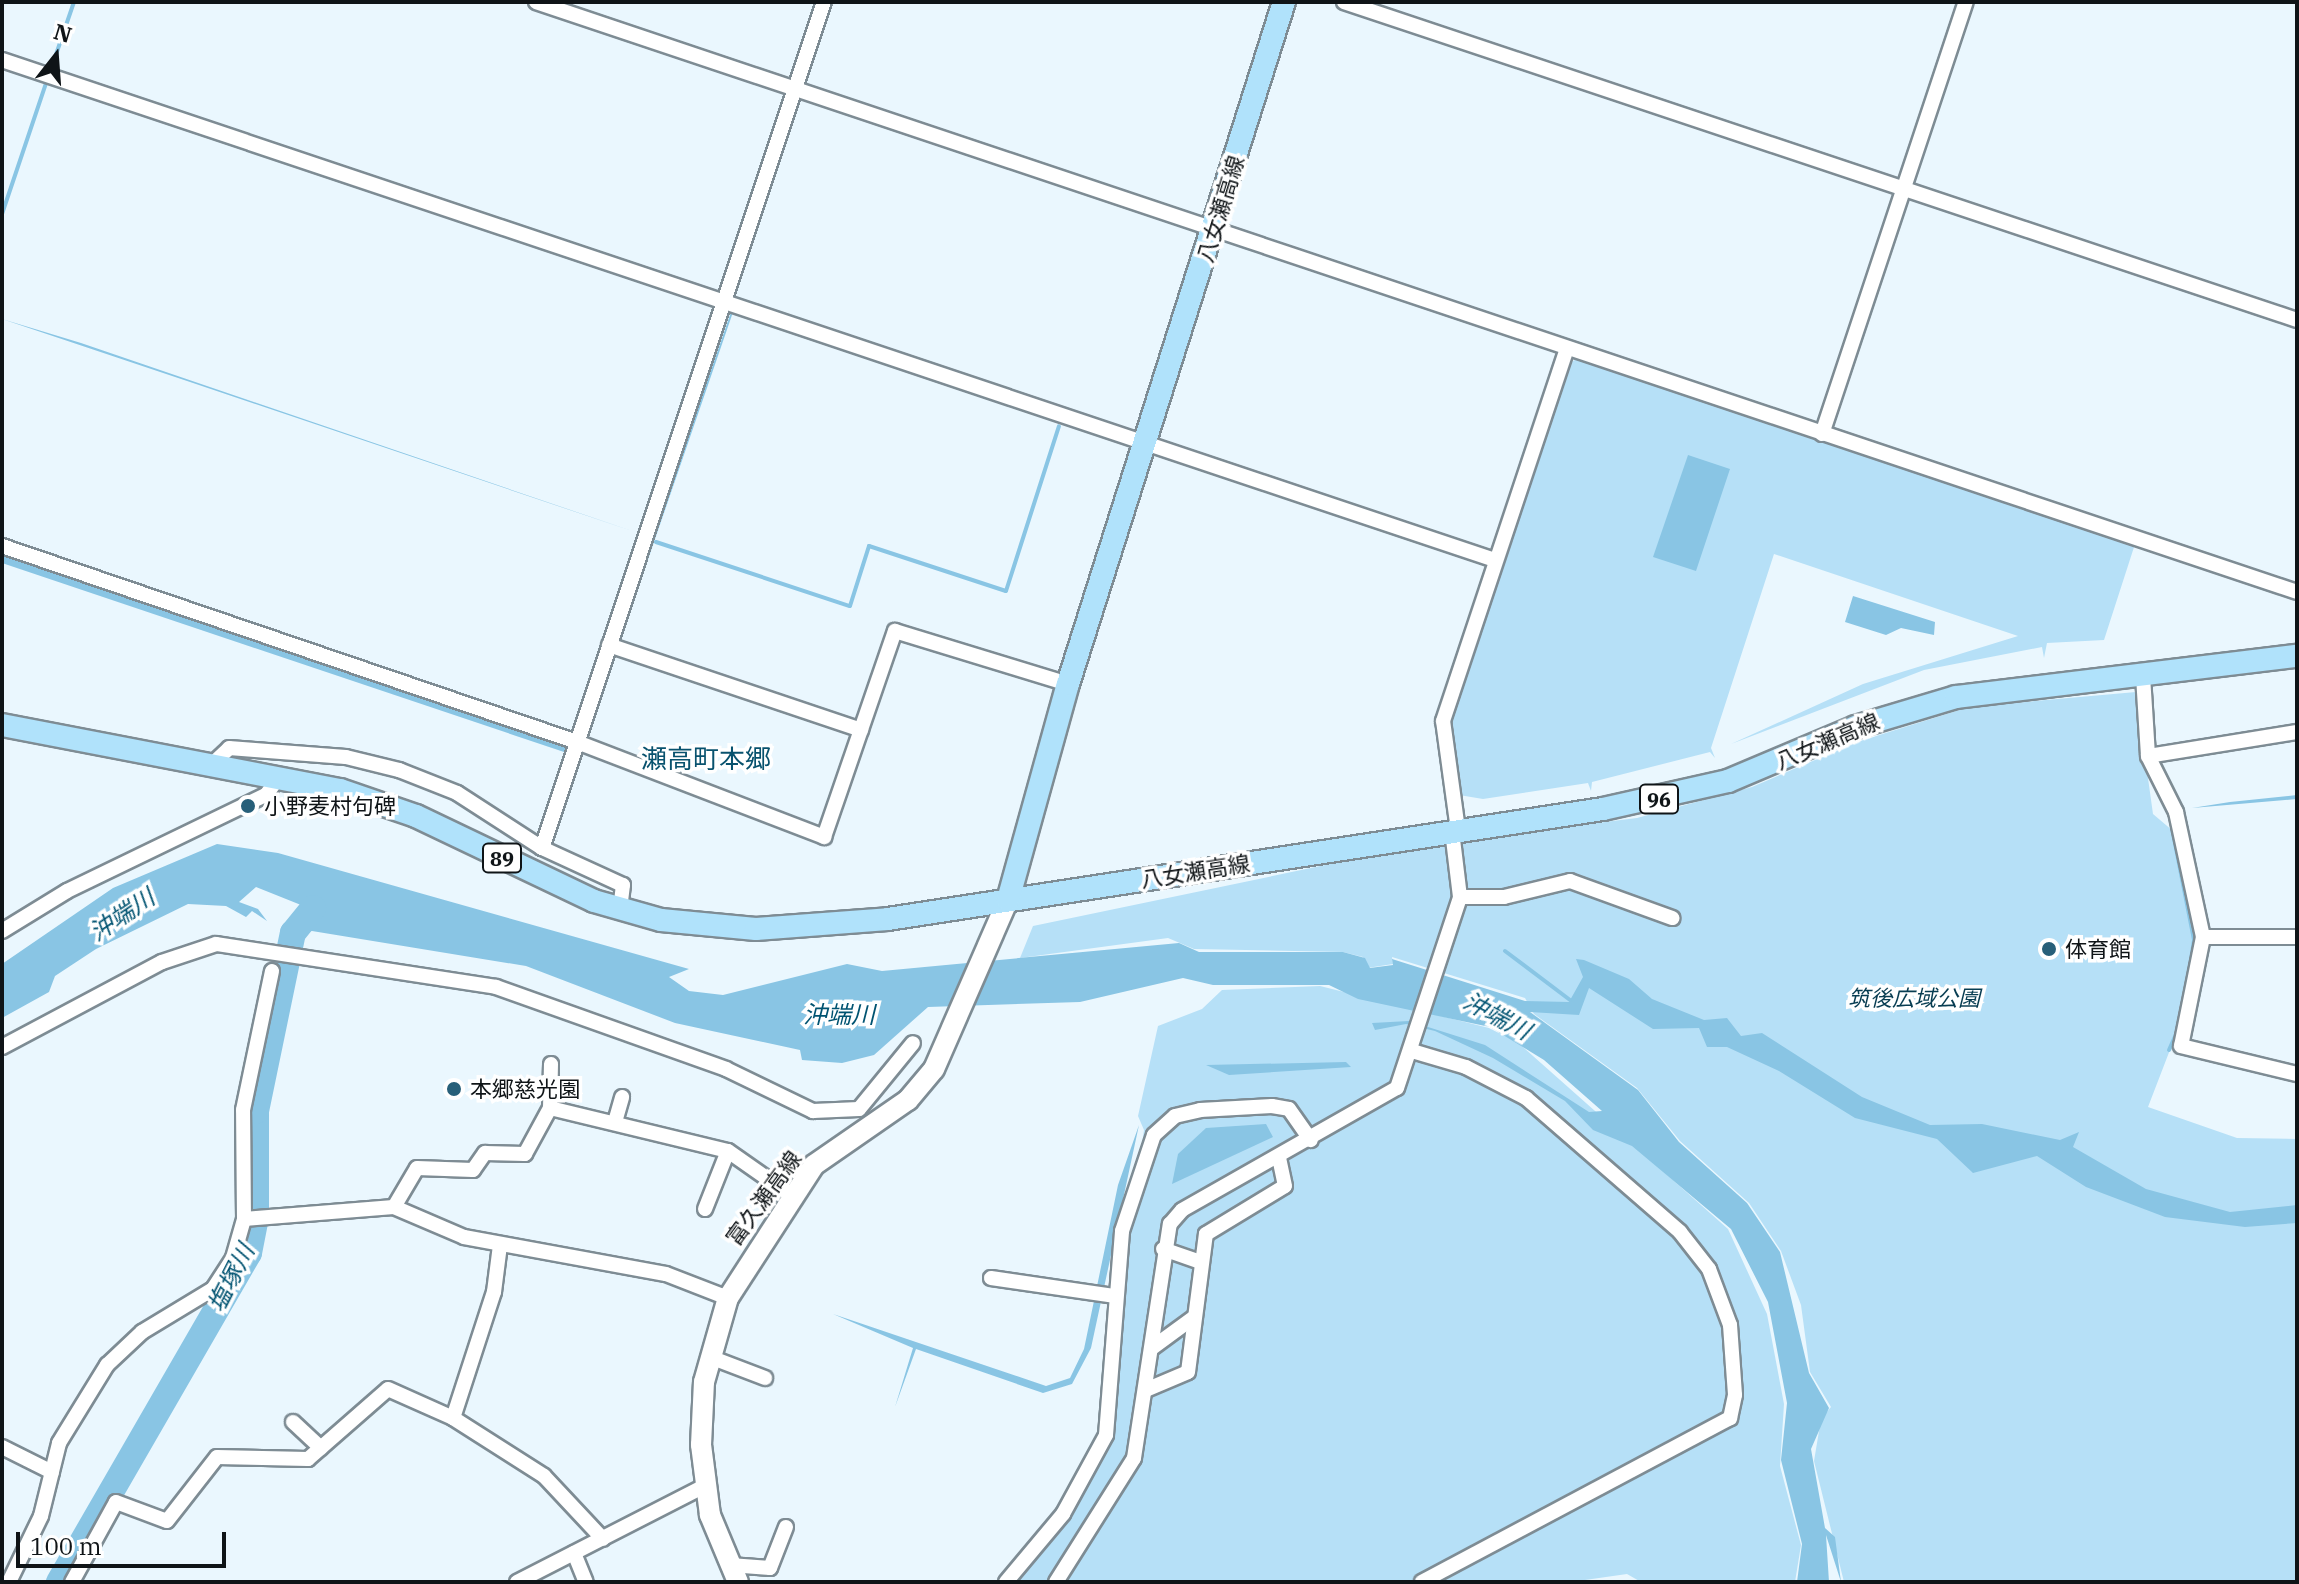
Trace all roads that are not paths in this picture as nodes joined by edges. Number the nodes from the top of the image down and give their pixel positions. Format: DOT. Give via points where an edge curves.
graph roads {
  1 [pos="536,2"];
  2 [pos="824,2"];
  3 [pos="1284,2"];
  4 [pos="1344,2"];
  5 [pos="1966,2"];
  6 [pos="2,60"];
  7 [pos="795,89"];
  8 [pos="1905,189"];
  9 [pos="1213,233"];
  10 [pos="724,304"];
  11 [pos="2297,320"];
  12 [pos="1567,349"];
  13 [pos="1822,434"];
  14 [pos="1148,444"];
  15 [pos="2,546"];
  16 [pos="1495,560"];
  17 [pos="2297,592"];
  18 [pos="609,645"];
  19 [pos="2297,656"];
  20 [pos="2143,676"];
  21 [pos="1068,684"];
  22 [pos="2,725"];
  23 [pos="861,730"];
  24 [pos="2297,732"];
  25 [pos="577,742"];
  26 [pos="2148,756"];
  27 [pos="210,766"];
  28 [pos="279,777"];
  29 [pos="1455,831"];
  30 [pos="542,848"];
  31 [pos="1460,897"];
  32 [pos="1008,900"];
  33 [pos="620,908"];
  34 [pos="1672,918"];
  35 [pos="2,931"];
  36 [pos="2203,937"];
  37 [pos="2297,937"];
  38 [pos="272,971"];
  39 [pos="913,1043"];
  40 [pos="2,1047"];
  41 [pos="1412,1051"];
  42 [pos="551,1064"];
  43 [pos="2297,1074"];
  44 [pos="622,1097"];
  45 [pos="550,1108"];
  46 [pos="838,1111"];
  47 [pos="880,1118"];
  48 [pos="615,1122"];
  49 [pos="1311,1140"];
  50 [pos="728,1151"];
  51 [pos="1279,1158"];
  52 [pos="792,1196"];
  53 [pos="394,1207"];
  54 [pos="705,1209"];
  55 [pos="244,1219"];
  56 [pos="500,1245"];
  57 [pos="1163,1249"];
  58 [pos="1198,1261"];
  59 [pos="991,1278"];
  60 [pos="1114,1296"];
  61 [pos="728,1298"];
  62 [pos="1193,1318"];
  63 [pos="1152,1348"];
  64 [pos="710,1357"];
  65 [pos="765,1378"];
  66 [pos="1148,1389"];
  67 [pos="453,1418"];
  68 [pos="293,1422"];
  69 [pos="2,1447"];
  70 [pos="321,1448"];
  71 [pos="52,1472"];
  72 [pos="703,1487"];
  73 [pos="786,1527"];
  74 [pos="603,1539"];
  75 [pos="574,1553"];
  76 [pos="734,1573"];
  77 [pos="9,1582"];
  78 [pos="72,1582"];
  79 [pos="517,1582"];
  80 [pos="586,1582"];
  81 [pos="1006,1582"];
  82 [pos="1056,1582"];
  83 [pos="1422,1582"];
  1 -- 7 [label="street"];
  2 -- 7 [label="street"];
  3 -- 9 [label="main road, 八女瀬高線"];
  4 -- 8 [label="street"];
  5 -- 8 [label="street"];
  6 -- 10 [label="street"];
  7 -- 9 [label="street"];
  7 -- 10 [label="street"];
  8 -- 11 [label="street"];
  8 -- 13 [label="street"];
  9 -- 12 [label="street"];
  9 -- 14 [label="main road, 八女瀬高線"];
  10 -- 14 [label="street"];
  10 -- 18 [label="street"];
  12 -- 13 [label="street"];
  12 -- 16 [label="street"];
  13 -- 17 [label="street"];
  14 -- 16 [label="street"];
  14 -- 21 [label="main road, 八女瀬高線"];
  15 -- 25 [label="street"];
  16 -- 29 [label="street" via="1443,721"];
  18 -- 23 [label="street"];
  18 -- 25 [label="street"];
  19 -- 20 [label="main road, 八女瀬高線 / 96"];
  20 -- 26 [label="street"];
  20 -- 29 [label="main road, 八女瀬高線 / 96" via="1956,697 1698,789"];
  21 -- 23 [label="street" via="895,631"];
  21 -- 32 [label="main road, 八女瀬高線"];
  22 -- 27 [label="main road, 89"];
  23 -- 25 [label="street" via="824,837"];
  24 -- 26 [label="street"];
  25 -- 30 [label="street"];
  26 -- 36 [label="street" via="2176,812"];
  27 -- 28 [label="main road, 89"];
  27 -- 30 [label="street" via="229,748 399,770 457,793"];
  28 -- 33 [label="main road, 89" via="416,816"];
  28 -- 35 [label="street" via="266,795 67,891"];
  29 -- 31 [label="street"];
  29 -- 32 [label="main road, 八女瀬高線 / 96"];
  30 -- 33 [label="street" via="623,885"];
  31 -- 34 [label="street" via="1504,897 1570,881"];
  31 -- 41 [label="street"];
  32 -- 33 [label="main road, 89" via="756,929"];
  32 -- 47 [label="main road, 富久瀬高線" via="934,1069"];
  36 -- 37 [label="street"];
  36 -- 43 [label="street" via="2181,1046"];
  38 -- 55 [label="street" via="243,1110"];
  39 -- 46 [label="street" via="872,1099"];
  40 -- 46 [label="street" via="162,962 216,944 240,945 496,987 726,1069 795,1105"];
  41 -- 49 [label="street" via="1383,1102"];
  41 -- 83 [label="street" via="1466,1067 1526,1098 1680,1232 1709,1269 1730,1325 1735,1395 1730,1418"];
  42 -- 45 [label="street"];
  44 -- 48 [label="street"];
  45 -- 48 [label="street"];
  45 -- 53 [label="street" via="525,1154 485,1153 473,1170 417,1168"];
  46 -- 47 [label="street"];
  47 -- 52 [label="main road, 富久瀬高線" via="832,1149"];
  48 -- 50 [label="street"];
  49 -- 51 [label="street"];
  49 -- 60 [label="street" via="1289,1109 1272,1106 1175,1116 1141,1161"];
  50 -- 52 [label="street"];
  50 -- 54 [label="street"];
  51 -- 57 [label="street" via="1182,1210"];
  51 -- 58 [label="street" via="1285,1186 1216,1223"];
  52 -- 61 [label="main road, 富久瀬高線"];
  53 -- 55 [label="street"];
  53 -- 56 [label="street"];
  55 -- 71 [label="street" via="233,1258 213,1289 142,1332 107,1365 59,1443"];
  56 -- 61 [label="street" via="666,1274"];
  56 -- 67 [label="street" via="494,1292"];
  57 -- 58 [label="street"];
  57 -- 63 [label="street"];
  58 -- 62 [label="street"];
  59 -- 60 [label="street"];
  60 -- 81 [label="street" via="1106,1435 1063,1514"];
  61 -- 64 [label="main road, 富久瀬高線"];
  62 -- 63 [label="street"];
  62 -- 66 [label="street" via="1188,1372"];
  63 -- 66 [label="street"];
  64 -- 65 [label="street"];
  64 -- 72 [label="main road, 富久瀬高線" via="700,1420"];
  66 -- 82 [label="street" via="1121,1487"];
  67 -- 70 [label="street" via="388,1389"];
  67 -- 74 [label="street" via="544,1476"];
  68 -- 70 [label="street"];
  69 -- 71 [label="street"];
  70 -- 78 [label="street" via="308,1459 264,1463 217,1457 167,1521 116,1502"];
  71 -- 77 [label="street" via="41,1516"];
  72 -- 74 [label="street"];
  72 -- 76 [label="main road, 富久瀬高線"];
  73 -- 76 [label="street" via="770,1568"];
  74 -- 75 [label="street"];
  75 -- 79 [label="street"];
  75 -- 80 [label="street"];
}
